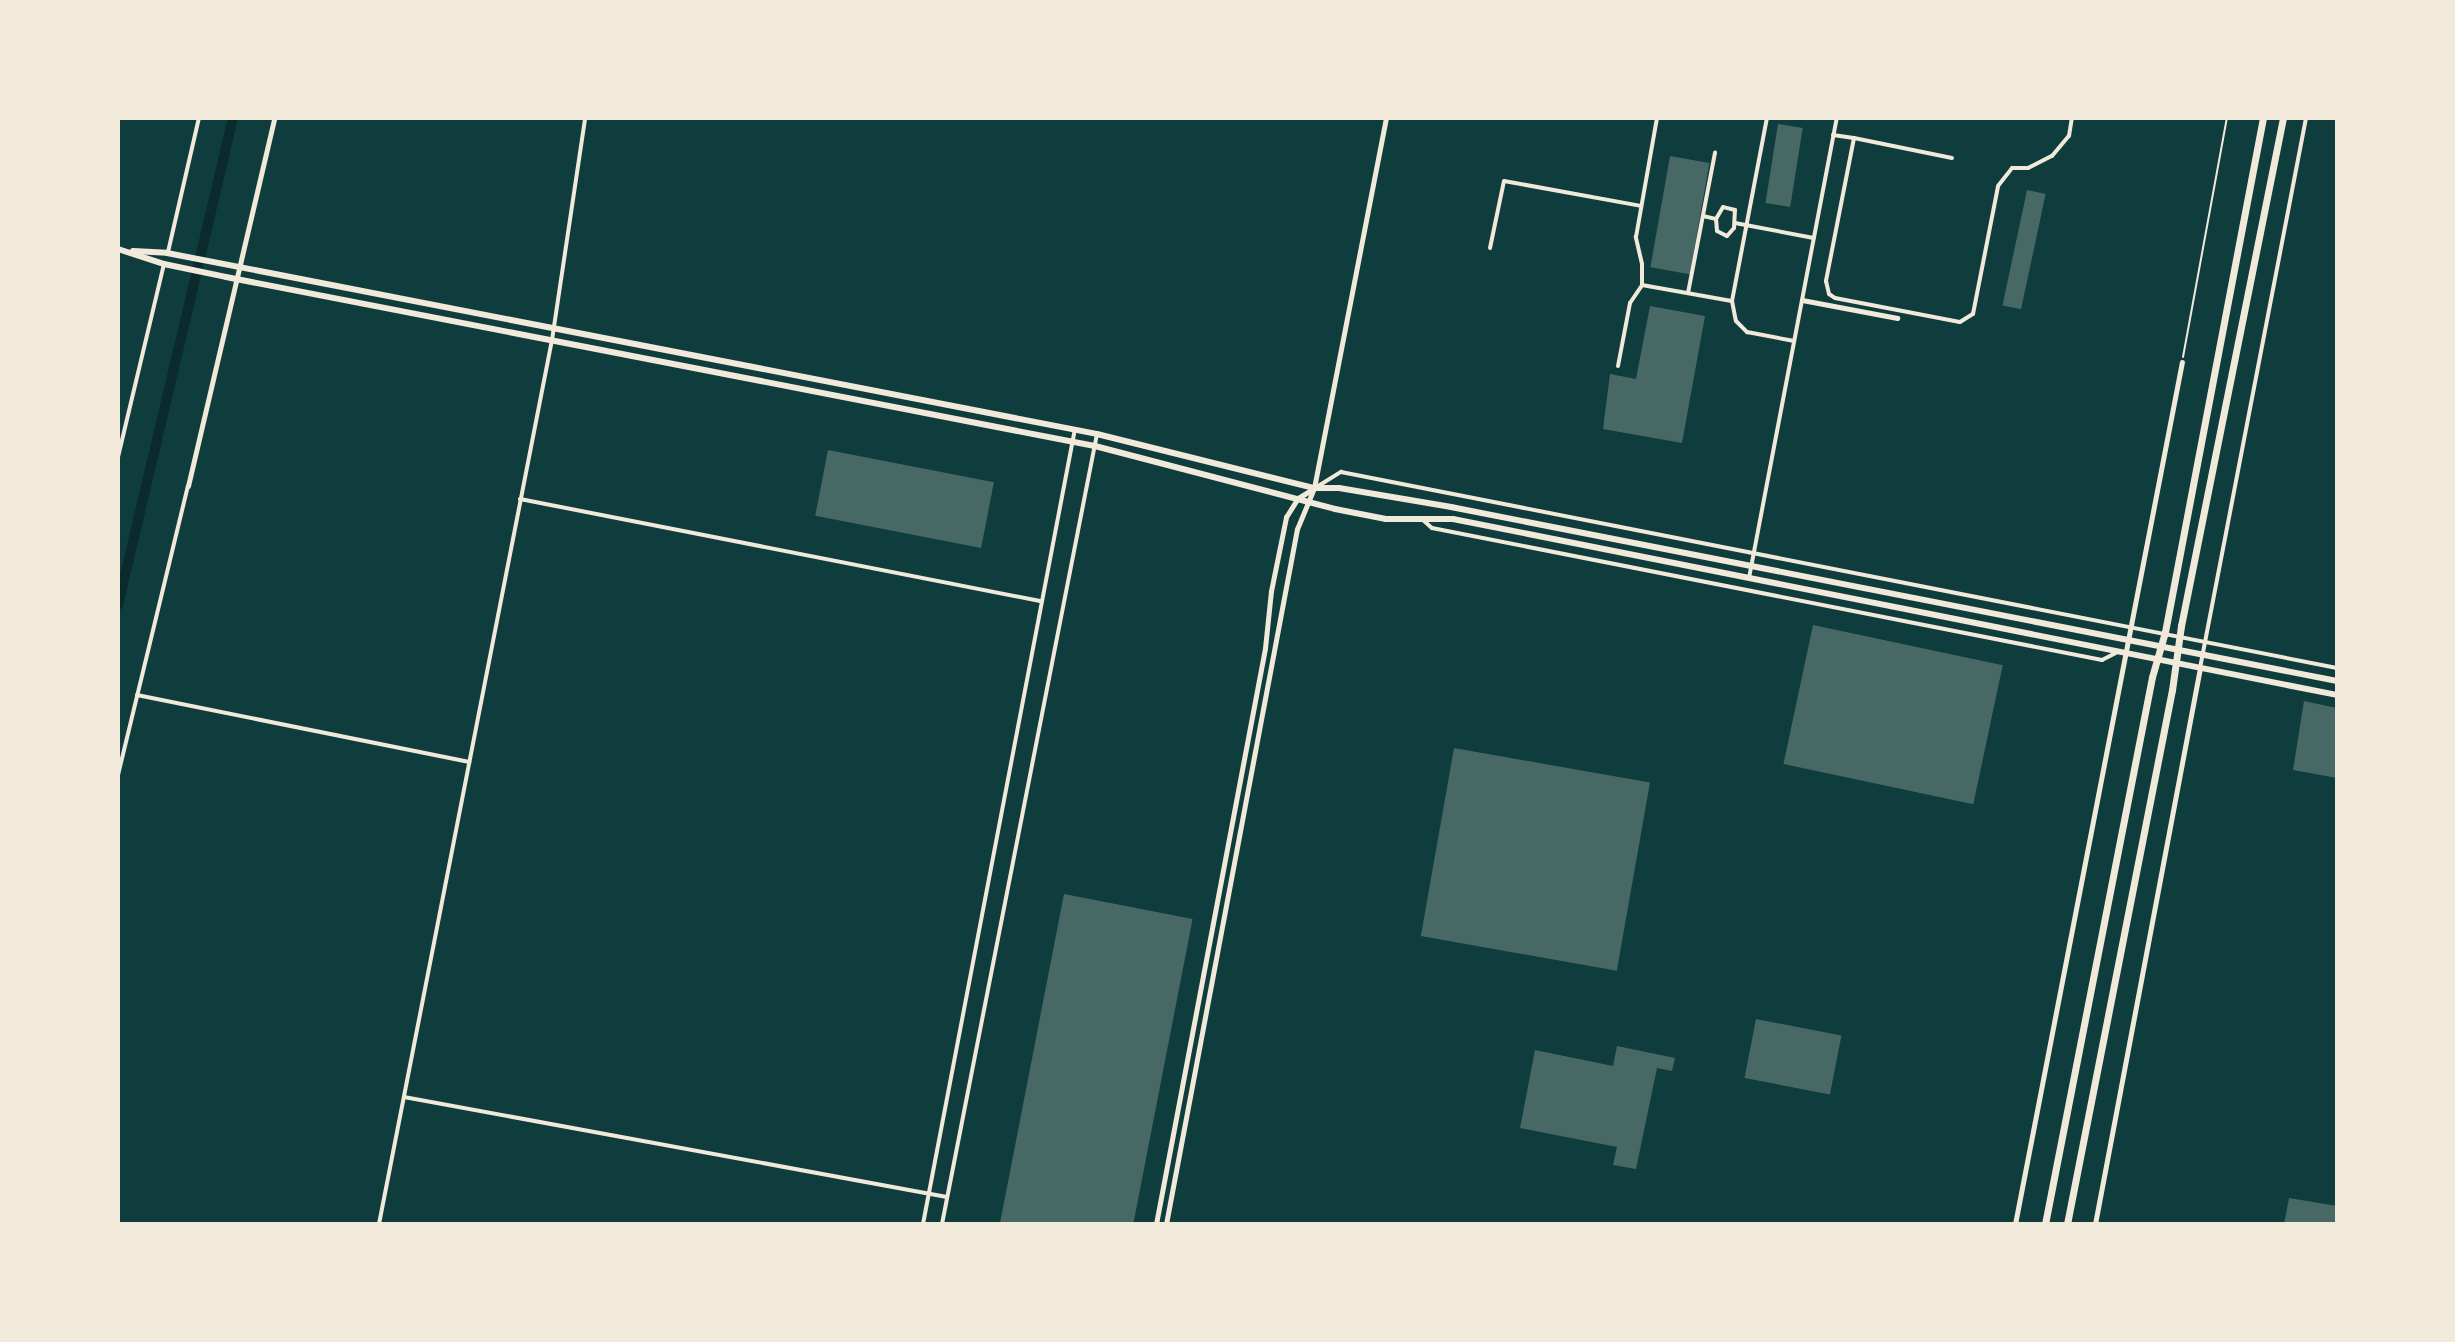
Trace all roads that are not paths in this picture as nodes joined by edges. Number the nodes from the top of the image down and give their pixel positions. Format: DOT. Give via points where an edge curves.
graph roads {
  1 [pos="199,118"];
  2 [pos="274,118"];
  3 [pos="585,118"];
  4 [pos="1386,118"];
  5 [pos="1657,118"];
  6 [pos="1767,118"];
  7 [pos="1837,118"];
  8 [pos="2072,118"];
  9 [pos="2263,118"];
  10 [pos="2283,118"];
  11 [pos="2306,118"];
  12 [pos="1833,135"];
  13 [pos="1854,138"];
  14 [pos="1715,153"];
  15 [pos="1952,158"];
  16 [pos="1641,206"];
  17 [pos="1703,216"];
  18 [pos="1716,219"];
  19 [pos="1735,223"];
  20 [pos="1747,225"];
  21 [pos="1814,238"];
  22 [pos="1490,248"];
  23 [pos="122,250"];
  24 [pos="171,254"];
  25 [pos="164,264"];
  26 [pos="239,268"];
  27 [pos="237,279"];
  28 [pos="1642,285"];
  29 [pos="1688,293"];
  30 [pos="1802,300"];
  31 [pos="1732,301"];
  32 [pos="1897,318"];
  33 [pos="554,327"];
  34 [pos="552,340"];
  35 [pos="1794,341"];
  36 [pos="2182,362"];
  37 [pos="1618,366"];
  38 [pos="1075,429"];
  39 [pos="1097,434"];
  40 [pos="1072,442"];
  41 [pos="1095,446"];
  42 [pos="118,457"];
  43 [pos="188,486"];
  44 [pos="1314,488"];
  45 [pos="1298,498"];
  46 [pos="520,499"];
  47 [pos="1311,501"];
  48 [pos="1421,519"];
  49 [pos="1753,552"];
  50 [pos="1751,566"];
  51 [pos="1749,578"];
  52 [pos="1041,601"];
  53 [pos="2131,626"];
  54 [pos="2165,632"];
  55 [pos="2179,635"];
  56 [pos="2129,639"];
  57 [pos="2206,640"];
  58 [pos="2162,645"];
  59 [pos="2177,649"];
  60 [pos="2123,652"];
  61 [pos="2203,654"];
  62 [pos="2159,659"];
  63 [pos="2174,662"];
  64 [pos="2200,668"];
  65 [pos="2337,668"];
  66 [pos="2337,681"];
  67 [pos="137,695"];
  68 [pos="2337,695"];
  69 [pos="469,762"];
  70 [pos="118,775"];
  71 [pos="404,1097"];
  72 [pos="929,1193"];
  73 [pos="947,1197"];
  74 [pos="379,1224"];
  75 [pos="923,1224"];
  76 [pos="942,1224"];
  77 [pos="1156,1224"];
  78 [pos="1166,1224"];
  79 [pos="2015,1224"];
  80 [pos="2045,1224"];
  81 [pos="2067,1224"];
  82 [pos="2095,1224"];
  1 -- 24 [label="street"];
  2 -- 26 [label="street"];
  3 -- 33 [label="street"];
  4 -- 44 [label="street"];
  5 -- 16 [label="street"];
  6 -- 20 [label="street"];
  7 -- 12 [label="street"];
  8 -- 13 [label="street" via="2069,136 2052,156 2028,168 2012,168 1998,186 1973,314 1960,322 1829,294 1826,281"];
  9 -- 54 [label="highway"];
  10 -- 55 [label="highway"];
  11 -- 57 [label="street"];
  12 -- 13 [label="street"];
  12 -- 21 [label="street"];
  13 -- 15 [label="street"];
  14 -- 17 [label="street"];
  16 -- 22 [label="street" via="1504,181"];
  16 -- 28 [label="street" via="1636,237"];
  17 -- 18 [label="street"];
  17 -- 29 [label="street"];
  18 -- 19 [label="street" via="1722,236 1729,235"];
  18 -- 19 [label="street" via="1720,208 1729,206 1735,210"];
  19 -- 20 [label="street"];
  20 -- 21 [label="street"];
  20 -- 31 [label="street"];
  21 -- 30 [label="street"];
  23 -- 24 [label="main road"];
  23 -- 25 [label="main road"];
  24 -- 26 [label="main road"];
  25 -- 27 [label="main road"];
  25 -- 42 [label="street"];
  26 -- 27 [label="street"];
  26 -- 33 [label="main road"];
  27 -- 34 [label="main road"];
  27 -- 43 [label="street"];
  28 -- 29 [label="street"];
  28 -- 37 [label="street" via="1630,303"];
  29 -- 31 [label="street"];
  30 -- 32 [label="street"];
  30 -- 35 [label="street"];
  31 -- 35 [label="street" via="1736,321 1747,332"];
  33 -- 34 [label="street"];
  33 -- 38 [label="main road"];
  34 -- 40 [label="main road"];
  34 -- 46 [label="street"];
  35 -- 49 [label="street"];
  36 -- 53 [label="street"];
  38 -- 39 [label="main road"];
  38 -- 40 [label="street"];
  39 -- 41 [label="street"];
  39 -- 44 [label="main road"];
  40 -- 41 [label="main road"];
  40 -- 52 [label="street"];
  41 -- 45 [label="main road"];
  41 -- 73 [label="street"];
  43 -- 67 [label="street"];
  44 -- 45 [label="street"];
  44 -- 47 [label="street"];
  44 -- 49 [label="street" via="1341,472"];
  44 -- 50 [label="main road" via="1451,507"];
  45 -- 47 [label="main road"];
  45 -- 77 [label="street" via="1286,517 1271,591 1265,648"];
  46 -- 52 [label="street"];
  46 -- 69 [label="street"];
  47 -- 48 [label="main road" via="1386,519"];
  47 -- 78 [label="street" via="1297,529"];
  48 -- 51 [label="main road" via="1453,519"];
  48 -- 60 [label="street" via="1447,532 2102,660"];
  49 -- 50 [label="street"];
  49 -- 53 [label="street"];
  50 -- 51 [label="street"];
  50 -- 56 [label="main road"];
  51 -- 60 [label="main road"];
  52 -- 72 [label="street"];
  53 -- 54 [label="street"];
  53 -- 56 [label="street"];
  54 -- 55 [label="street"];
  54 -- 58 [label="highway"];
  55 -- 57 [label="street"];
  55 -- 59 [label="highway"];
  56 -- 58 [label="main road"];
  56 -- 60 [label="street"];
  57 -- 61 [label="street"];
  57 -- 65 [label="street"];
  58 -- 59 [label="main road"];
  58 -- 62 [label="highway"];
  59 -- 61 [label="main road"];
  59 -- 63 [label="highway"];
  60 -- 62 [label="main road"];
  60 -- 79 [label="street"];
  61 -- 64 [label="street"];
  61 -- 66 [label="main road"];
  62 -- 63 [label="main road"];
  62 -- 80 [label="highway"];
  63 -- 64 [label="main road"];
  63 -- 81 [label="highway"];
  64 -- 68 [label="main road"];
  64 -- 82 [label="street"];
  67 -- 69 [label="street"];
  67 -- 70 [label="street"];
  69 -- 71 [label="street"];
  71 -- 72 [label="street"];
  71 -- 74 [label="street"];
  72 -- 73 [label="street"];
  72 -- 75 [label="street"];
  73 -- 76 [label="street"];
}
